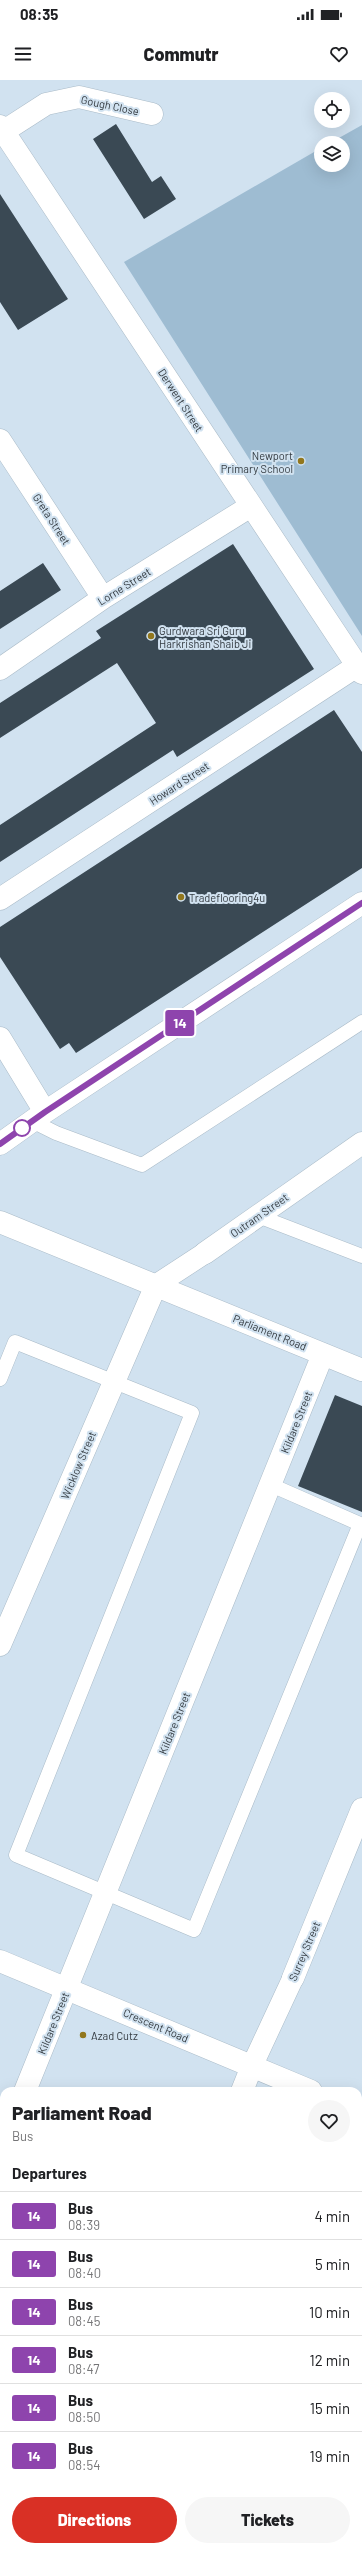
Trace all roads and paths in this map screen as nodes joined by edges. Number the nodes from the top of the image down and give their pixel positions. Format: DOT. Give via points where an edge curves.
graph roads {
  1 [pos="152,114"];
  2 [pos="2,129"];
  3 [pos="0,440"];
  4 [pos="251,506"];
  5 [pos="103,598"];
  6 [pos="0,669"];
  7 [pos="360,670"];
  8 [pos="0,899"];
  9 [pos="362,903"];
  10 [pos="362,1022"];
  11 [pos="0,1038"];
  12 [pos="38,1116"];
  13 [pos="362,1143"];
  14 [pos="0,1144"];
  15 [pos="258,1216"];
  16 [pos="0,1222"];
  17 [pos="205,1253"];
  18 [pos="361,1255"];
  19 [pos="156,1285"];
  20 [pos="323,1354"];
  21 [pos="362,1370"];
  22 [pos="0,1379"];
  23 [pos="114,1381"];
  24 [pos="271,1485"];
  25 [pos="0,1645"];
  26 [pos="362,1809"];
  27 [pos="106,1893"];
  28 [pos="0,1961"];
  29 [pos="293,1978"];
  30 [pos="67,1988"];
  31 [pos="252,2066"];
  32 [pos="27,2087"];
  33 [pos="244,2087"];
  34 [pos="302,2087"];
  1 -- 2 [label="street, Gough Close" via="79,97 46,104"];
  2 -- 4 [label="street, Derwent Street"];
  3 -- 5 [label="street, Greta Street"];
  4 -- 5 [label="street, Lorne Street"];
  4 -- 7 [label="street, Derwent Street"];
  5 -- 6 [label="street, Lorne Street"];
  7 -- 8 [label="street, Howard Street"];
  9 -- 12 [label="street"];
  10 -- 12 [label="lane" via="142,1166 56,1133"];
  11 -- 12 [label="street"];
  12 -- 14 [label="street"];
  13 -- 15 [label="street, Outram Street"];
  15 -- 17 [label="street, Outram Street"];
  15 -- 18 [label="lane"];
  16 -- 19 [label="street, Parliament Road"];
  17 -- 19 [label="street, Outram Street"];
  19 -- 20 [label="street, Parliament Road"];
  19 -- 23 [label="street, Wicklow Street"];
  20 -- 21 [label="street, Parliament Road"];
  20 -- 24 [label="street, Kildare Street"];
  22 -- 23 [label="lane" via="15,1342"];
  23 -- 25 [label="street, Wicklow Street"];
  23 -- 27 [label="lane" via="192,1413 16,1855"];
  24 -- 27 [label="street, Kildare Street"];
  24 -- 27 [label="lane" via="360,1524 194,1930"];
  26 -- 29 [label="street, Surrey Street"];
  27 -- 30 [label="street, Kildare Street"];
  28 -- 30 [label="street, Crescent Road"];
  29 -- 31 [label="street, Surrey Street"];
  30 -- 31 [label="street, Crescent Road"];
  30 -- 32 [label="street, Kildare Street"];
  31 -- 33 [label="street, Surrey Street"];
  31 -- 34 [label="street, Crescent Road"];
}
